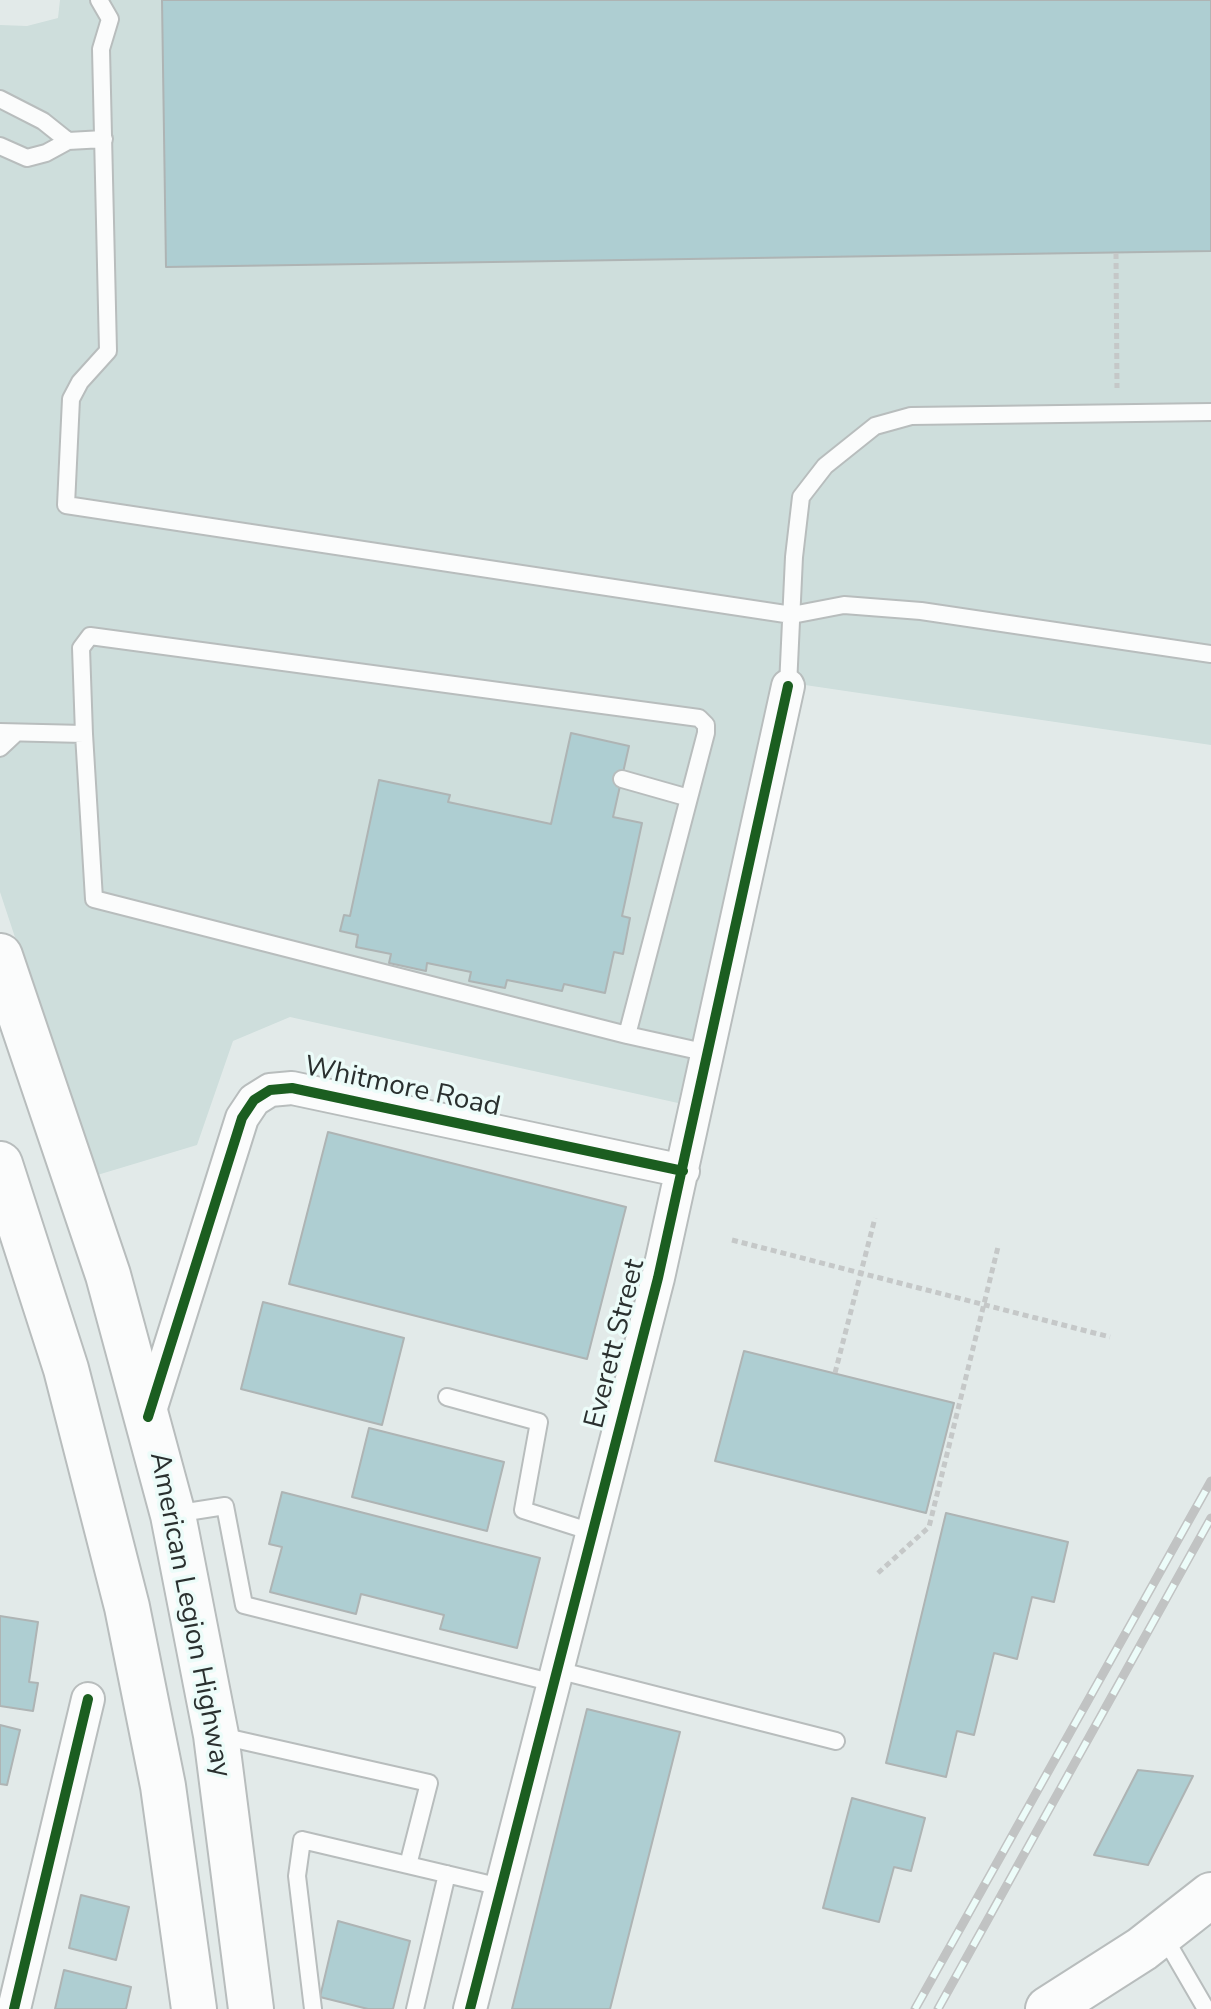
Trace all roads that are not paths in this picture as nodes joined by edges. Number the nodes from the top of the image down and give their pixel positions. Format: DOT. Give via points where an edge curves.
graph roads {
  1 [pos="99,0"];
  2 [pos="0,99"];
  3 [pos="104,139"];
  4 [pos="68,141"];
  5 [pos="0,146"];
  6 [pos="1211,412"];
  7 [pos="792,615"];
  8 [pos="1211,654"];
  9 [pos="788,686"];
  10 [pos="7,733"];
  11 [pos="84,734"];
  12 [pos="0,748"];
  13 [pos="622,779"];
  14 [pos="689,798"];
  15 [pos="0,956"];
  16 [pos="627,1035"];
  17 [pos="708,1053"];
  18 [pos="0,1164"];
  19 [pos="683,1171"];
  20 [pos="447,1397"];
  21 [pos="148,1417"];
  22 [pos="173,1515"];
  23 [pos="592,1532"];
  24 [pos="555,1677"];
  25 [pos="88,1699"];
  26 [pos="216,1735"];
  27 [pos="836,1741"];
  28 [pos="408,1865"];
  29 [pos="447,1874"];
  30 [pos="501,1887"];
  31 [pos="1211,1895"];
  32 [pos="1162,1934"];
  33 [pos="190,1997"];
  34 [pos="252,2006"];
  35 [pos="14,2009"];
  36 [pos="313,2009"];
  37 [pos="415,2009"];
  38 [pos="470,2009"];
  39 [pos="1048,2009"];
  40 [pos="1206,2009"];
  1 -- 3 [label="lane" via="110,19 101,49"];
  2 -- 4 [label="lane"];
  3 -- 4 [label="lane"];
  3 -- 7 [label="lane" via="108,351 71,399 66,505"];
  4 -- 5 [label="lane" via="27,158"];
  6 -- 7 [label="lane" via="911,416 875,426 825,466 801,497"];
  7 -- 8 [label="lane" via="844,605 921,611"];
  7 -- 9 [label="lane"];
  9 -- 17 [label="street, Everett Street"];
  10 -- 11 [label="lane"];
  10 -- 12 [label="lane"];
  11 -- 14 [label="lane" via="81,648 90,636 699,718 706,725"];
  11 -- 16 [label="lane" via="94,899"];
  13 -- 14 [label="lane"];
  14 -- 16 [label="lane"];
  15 -- 21 [label="highway, American Legion Highway" via="89,1216"];
  16 -- 17 [label="lane"];
  17 -- 19 [label="street, Everett Street"];
  18 -- 33 [label="highway, American Legion Highway" via="66,1369 114,1549 152,1727"];
  19 -- 21 [label="street, Whitmore Road" via="292,1088 270,1090 254,1100 242,1118"];
  19 -- 23 [label="street, Everett Street"];
  20 -- 23 [label="lane" via="539,1422 523,1510"];
  21 -- 22 [label="highway, American Legion Highway"];
  22 -- 24 [label="lane" via="225,1506 244,1605"];
  22 -- 26 [label="highway, American Legion Highway"];
  23 -- 24 [label="street, Everett Street"];
  24 -- 27 [label="lane"];
  24 -- 30 [label="street, Everett Street"];
  25 -- 35 [label="street"];
  26 -- 28 [label="lane" via="429,1783"];
  26 -- 34 [label="highway, American Legion Highway"];
  28 -- 29 [label="lane"];
  28 -- 36 [label="lane" via="302,1840 297,1876"];
  29 -- 30 [label="lane"];
  29 -- 37 [label="lane"];
  30 -- 38 [label="street, Everett Street"];
  31 -- 32 [label="highway"];
  32 -- 39 [label="highway"];
  32 -- 40 [label="lane"];
}
